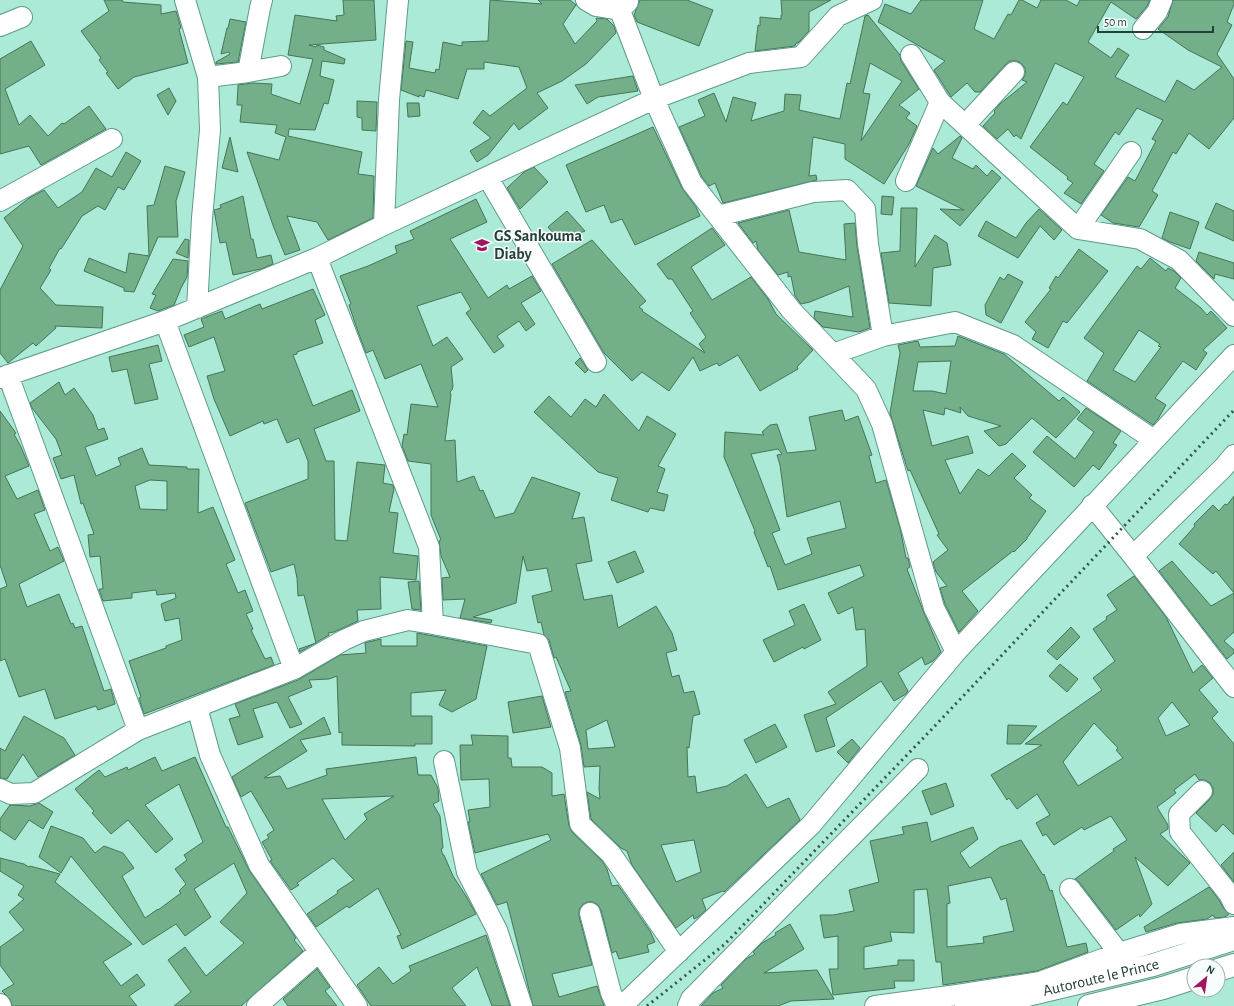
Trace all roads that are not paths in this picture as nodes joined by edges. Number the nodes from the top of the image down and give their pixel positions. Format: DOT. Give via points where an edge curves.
graph roads {
  1 [pos="185,0"];
  2 [pos="262,0"];
  3 [pos="398,0"];
  4 [pos="586,0"];
  5 [pos="872,0"];
  6 [pos="1162,0"];
  7 [pos="622,3"];
  8 [pos="22,17"];
  9 [pos="0,26"];
  10 [pos="1143,29"];
  11 [pos="911,55"];
  12 [pos="281,66"];
  13 [pos="248,72"];
  14 [pos="1014,72"];
  15 [pos="208,77"];
  16 [pos="654,99"];
  17 [pos="940,102"];
  18 [pos="965,125"];
  19 [pos="112,139"];
  20 [pos="1132,152"];
  21 [pos="488,178"];
  22 [pos="906,181"];
  23 [pos="0,201"];
  24 [pos="718,216"];
  25 [pos="384,225"];
  26 [pos="1078,229"];
  27 [pos="317,258"];
  28 [pos="197,308"];
  29 [pos="1234,316"];
  30 [pos="165,321"];
  31 [pos="883,336"];
  32 [pos="833,354"];
  33 [pos="1234,355"];
  34 [pos="596,362"];
  35 [pos="4,377"];
  36 [pos="1154,440"];
  37 [pos="1230,467"];
  38 [pos="1092,506"];
  39 [pos="1133,556"];
  40 [pos="433,624"];
  41 [pos="956,652"];
  42 [pos="294,670"];
  43 [pos="1234,687"];
  44 [pos="198,707"];
  45 [pos="138,730"];
  46 [pos="444,761"];
  47 [pos="918,769"];
  48 [pos="0,789"];
  49 [pos="1202,791"];
  50 [pos="1070,889"];
  51 [pos="1234,904"];
  52 [pos="590,913"];
  53 [pos="1234,927"];
  54 [pos="1234,940"];
  55 [pos="319,952"];
  56 [pos="679,952"];
  57 [pos="1118,953"];
  58 [pos="1186,981"];
  59 [pos="257,1006"];
  60 [pos="357,1006"];
  61 [pos="522,1006"];
  62 [pos="617,1006"];
  63 [pos="622,1006"];
  64 [pos="688,1006"];
  65 [pos="875,1006"];
  66 [pos="966,1006"];
  67 [pos="1089,1006"];
  1 -- 15 [label="street"];
  2 -- 13 [label="street"];
  3 -- 25 [label="street" via="389,100"];
  4 -- 7 [label="street" via="596,6"];
  5 -- 16 [label="street" via="838,16 801,58 748,63"];
  6 -- 10 [label="street" via="1157,12"];
  7 -- 16 [label="street"];
  8 -- 9 [label="street"];
  11 -- 17 [label="street"];
  12 -- 13 [label="street"];
  13 -- 15 [label="street"];
  14 -- 18 [label="street"];
  15 -- 28 [label="street" via="210,130"];
  16 -- 21 [label="street"];
  16 -- 24 [label="street" via="692,183"];
  17 -- 18 [label="street"];
  17 -- 22 [label="street"];
  18 -- 26 [label="street"];
  19 -- 23 [label="street"];
  20 -- 26 [label="street"];
  21 -- 25 [label="street"];
  21 -- 34 [label="street"];
  24 -- 31 [label="street" via="813,192 848,190 865,209"];
  24 -- 32 [label="street" via="791,310"];
  25 -- 27 [label="street"];
  26 -- 29 [label="street" via="1140,239 1179,260"];
  27 -- 28 [label="street"];
  27 -- 40 [label="street" via="429,547"];
  28 -- 30 [label="street"];
  30 -- 35 [label="street"];
  30 -- 42 [label="street"];
  31 -- 32 [label="street"];
  31 -- 36 [label="street" via="955,322 1013,345"];
  32 -- 41 [label="street" via="866,388 882,424 934,608"];
  33 -- 36 [label="street"];
  35 -- 45 [label="street"];
  36 -- 38 [label="street"];
  37 -- 39 [label="street"];
  38 -- 39 [label="street"];
  38 -- 41 [label="street"];
  39 -- 43 [label="street"];
  40 -- 42 [label="street" via="408,620 364,631"];
  40 -- 56 [label="street" via="538,644 570,748 580,824 612,854"];
  41 -- 56 [label="street" via="811,824"];
  42 -- 44 [label="street"];
  44 -- 45 [label="street"];
  44 -- 55 [label="street" via="210,755 259,865"];
  45 -- 48 [label="street" via="34,793 11,794"];
  46 -- 61 [label="street" via="468,872 497,930"];
  47 -- 64 [label="street" via="691,998"];
  49 -- 51 [label="street" via="1179,814 1180,832"];
  50 -- 57 [label="street"];
  52 -- 62 [label="street" via="611,993"];
  53 -- 57 [label="street" via="1180,934"];
  54 -- 66 [label="main road, Autoroute le Prince" via="1153,965 1015,998"];
  55 -- 59 [label="street"];
  55 -- 60 [label="street"];
  56 -- 63 [label="street"];
  57 -- 65 [label="street" via="1040,982"];
  58 -- 67 [label="main road, Autoroute le Prince"];
}
